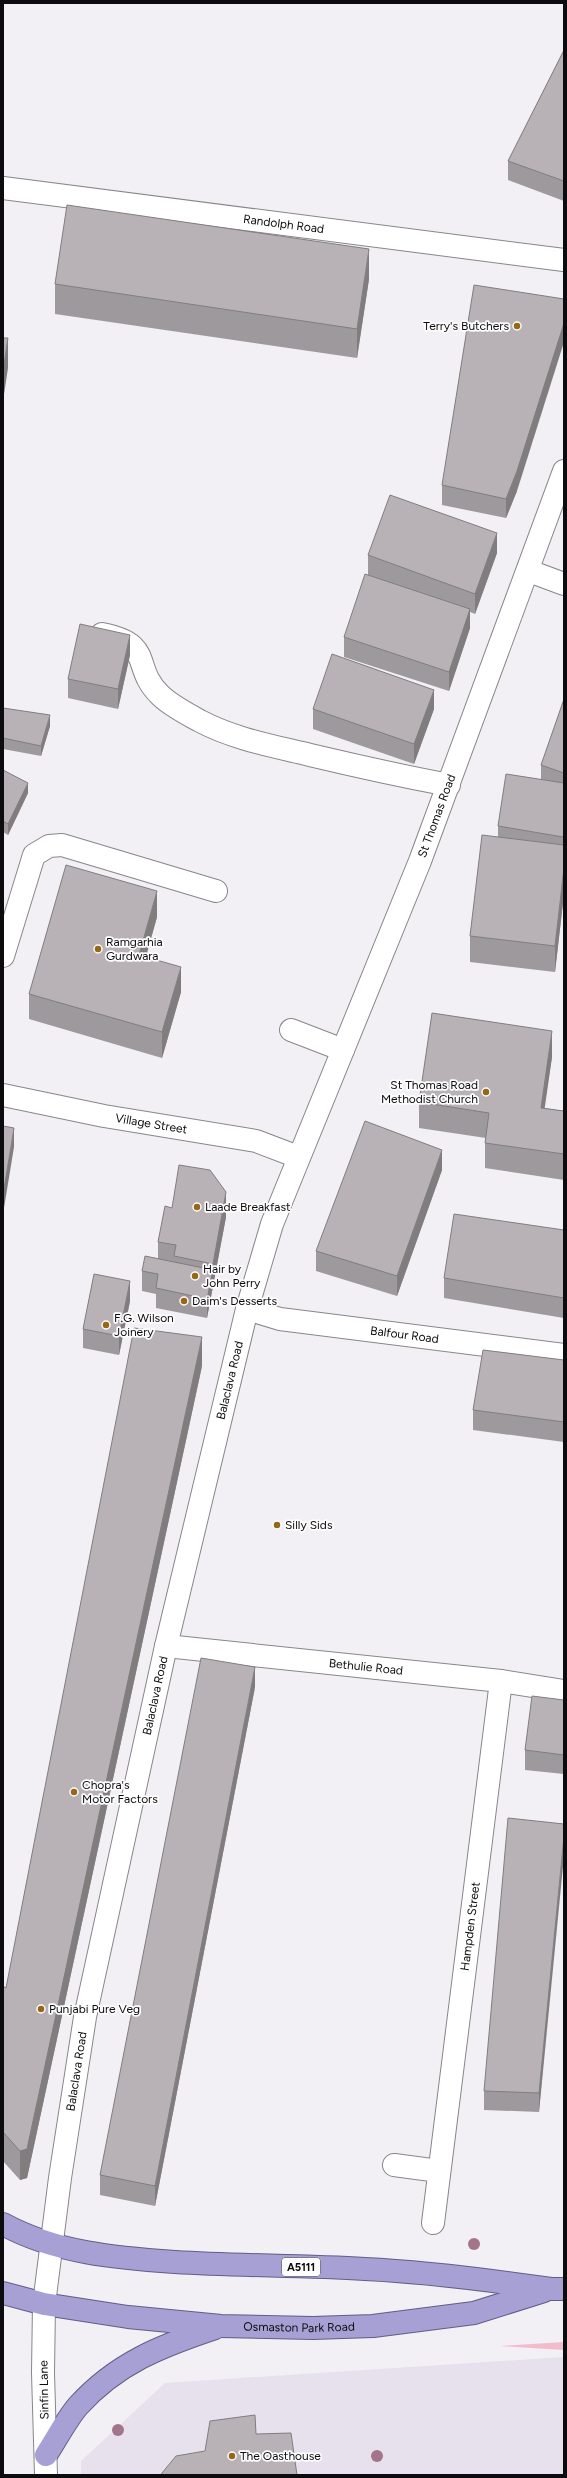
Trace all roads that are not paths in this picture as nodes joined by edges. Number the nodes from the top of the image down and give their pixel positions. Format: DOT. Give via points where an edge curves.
graph roads {
  1 [pos="3,188"];
  2 [pos="564,260"];
  3 [pos="564,471"];
  4 [pos="529,571"];
  5 [pos="564,584"];
  6 [pos="84,630"];
  7 [pos="449,785"];
  8 [pos="216,891"];
  9 [pos="3,956"];
  10 [pos="291,1030"];
  11 [pos="343,1050"];
  12 [pos="3,1095"];
  13 [pos="298,1157"];
  14 [pos="247,1309"];
  15 [pos="564,1355"];
  16 [pos="166,1646"];
  17 [pos="501,1681"];
  18 [pos="564,1691"];
  19 [pos="394,2165"];
  20 [pos="439,2171"];
  21 [pos="433,2223"];
  22 [pos="3,2224"];
  23 [pos="51,2244"];
  24 [pos="558,2289"];
  25 [pos="3,2293"];
  26 [pos="44,2304"];
  27 [pos="221,2326"];
  28 [pos="46,2465"];
  1 -- 2 [label="street, Randolph Road"];
  3 -- 4 [label="street, St Thomas Road"];
  4 -- 5 [label="street"];
  4 -- 7 [label="street, St Thomas Road"];
  6 -- 7 [label="street" via="121,637 134,645 149,681 160,695 184,712 220,731 270,746"];
  7 -- 11 [label="street, St Thomas Road"];
  8 -- 9 [label="street" via="62,845 49,846 34,855"];
  10 -- 11 [label="street"];
  11 -- 13 [label="street, St Thomas Road"];
  12 -- 13 [label="street, Village Street" via="104,1116 256,1141"];
  13 -- 14 [label="street, Balaclava Road" via="272,1224"];
  14 -- 15 [label="street, Balfour Road" via="280,1319"];
  14 -- 16 [label="street, Balaclava Road"];
  16 -- 17 [label="street, Bethulie Road"];
  16 -- 23 [label="street, Balaclava Road" via="85,2017"];
  17 -- 18 [label="street, Bethulie Road"];
  17 -- 20 [label="street, Hampden Street"];
  19 -- 20 [label="street"];
  20 -- 21 [label="street, Hampden Street"];
  22 -- 23 [label="highway, A5111"];
  23 -- 24 [label="highway, Osmaston Park Road / A5111" via="118,2258 248,2266 364,2269 462,2276"];
  23 -- 26 [label="street, Balaclava Road"];
  24 -- 27 [label="highway, Osmaston Park Road / A5111" via="474,2313 373,2326"];
  25 -- 26 [label="highway, A5111"];
  26 -- 27 [label="highway, Osmaston Park Road / A5111" via="112,2315"];
  26 -- 28 [label="street, Sinfin Lane"];
  27 -- 28 [label="highway" via="163,2345 123,2366 77,2407"];
}
